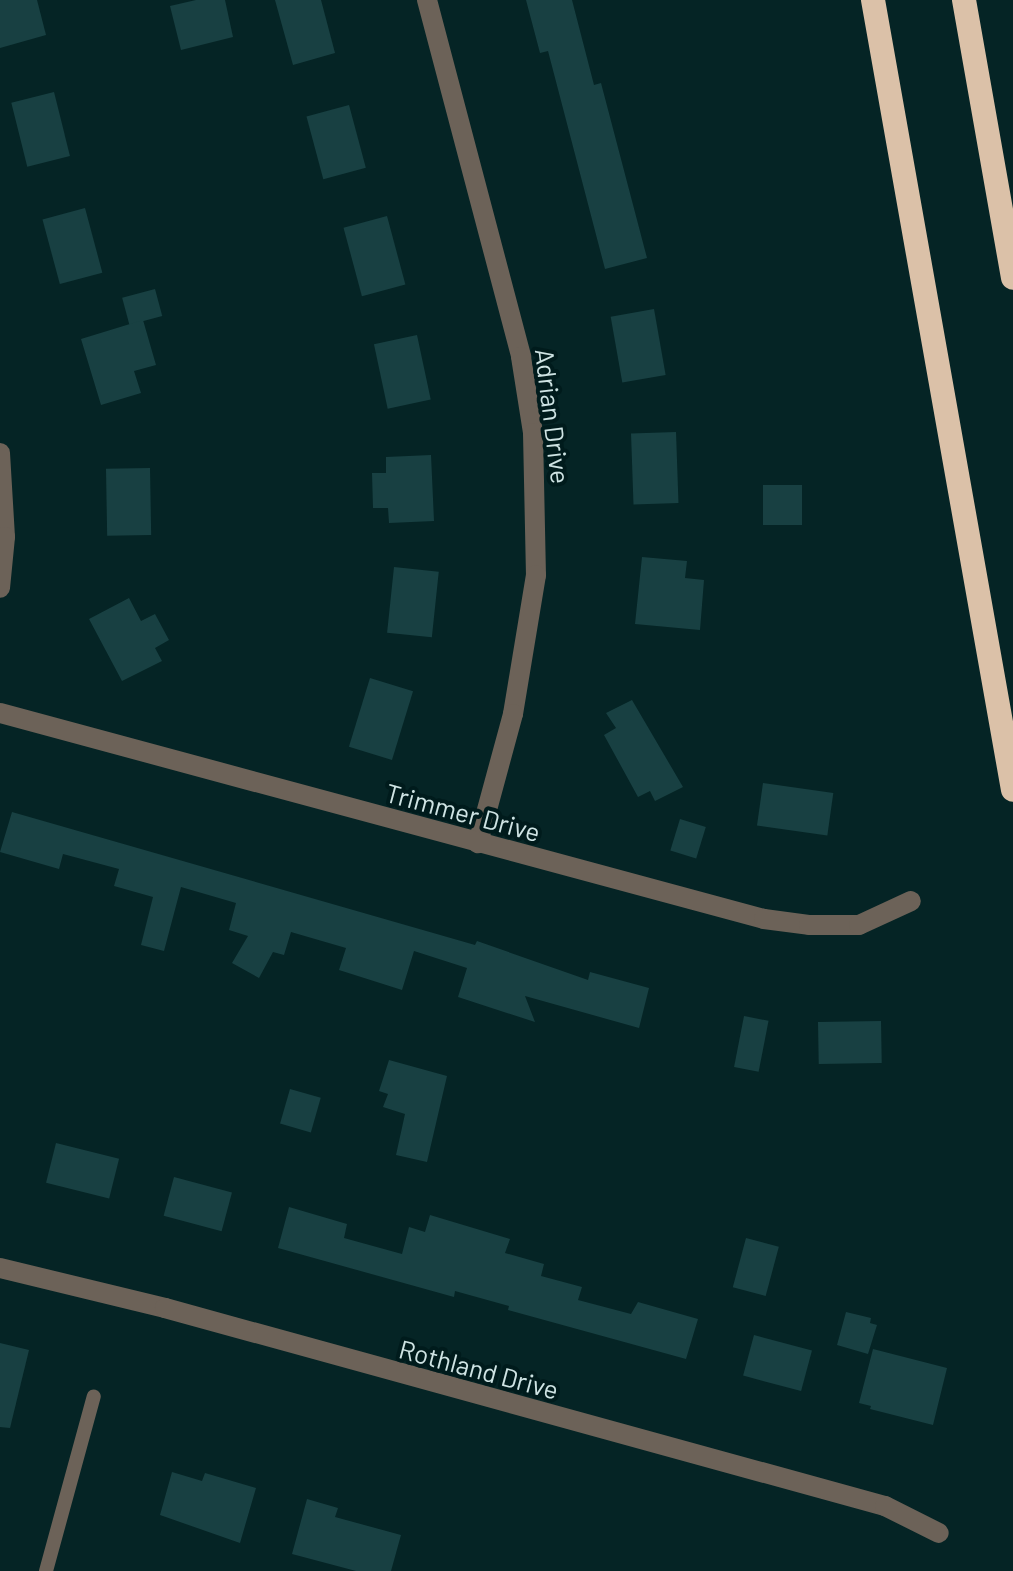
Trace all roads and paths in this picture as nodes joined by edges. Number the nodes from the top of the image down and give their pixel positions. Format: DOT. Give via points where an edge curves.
graph roads {
  1 [pos="427,0"];
  2 [pos="873,0"];
  3 [pos="964,0"];
  4 [pos="1013,278"];
  5 [pos="0,453"];
  6 [pos="0,588"];
  7 [pos="0,713"];
  8 [pos="1013,790"];
  9 [pos="478,843"];
  10 [pos="911,901"];
  11 [pos="0,1268"];
  12 [pos="94,1396"];
  13 [pos="939,1533"];
  14 [pos="46,1571"];
  1 -- 9 [label="street, Adrian Drive" via="521,357 533,433 536,575 513,714"];
  2 -- 8 [label="highway"];
  3 -- 4 [label="highway"];
  5 -- 6 [label="street" via="5,537"];
  7 -- 9 [label="street, Trimmer Drive"];
  9 -- 10 [label="street, Trimmer Drive" via="689,901 794,923 859,925"];
  11 -- 13 [label="street, Rothland Drive" via="165,1308 885,1506"];
  12 -- 14 [label="lane"];
}
